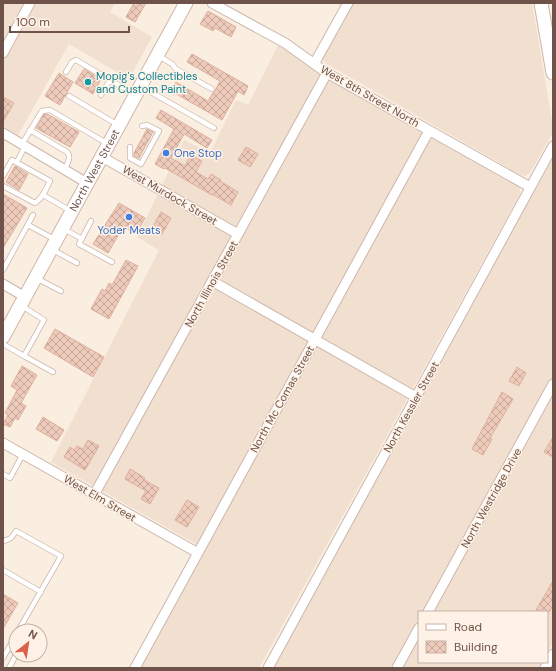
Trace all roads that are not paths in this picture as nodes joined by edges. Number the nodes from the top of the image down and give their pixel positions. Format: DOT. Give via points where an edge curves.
graph roads {
  1 [pos="30,3"];
  2 [pos="186,3"];
  3 [pos="212,3"];
  4 [pos="348,3"];
  5 [pos="541,3"];
  6 [pos="3,53"];
  7 [pos="158,55"];
  8 [pos="314,64"];
  9 [pos="66,72"];
  10 [pos="327,73"];
  11 [pos="553,73"];
  12 [pos="110,80"];
  13 [pos="212,89"];
  14 [pos="138,90"];
  15 [pos="101,95"];
  16 [pos="69,96"];
  17 [pos="119,126"];
  18 [pos="142,126"];
  19 [pos="214,128"];
  20 [pos="30,130"];
  21 [pos="429,131"];
  22 [pos="3,133"];
  23 [pos="109,144"];
  24 [pos="23,145"];
  25 [pos="553,146"];
  26 [pos="130,147"];
  27 [pos="102,157"];
  28 [pos="17,162"];
  29 [pos="64,170"];
  30 [pos="3,176"];
  31 [pos="87,183"];
  32 [pos="3,184"];
  33 [pos="530,187"];
  34 [pos="43,195"];
  35 [pos="72,211"];
  36 [pos="33,215"];
  37 [pos="91,221"];
  38 [pos="28,225"];
  39 [pos="63,228"];
  40 [pos="238,234"];
  41 [pos="82,239"];
  42 [pos="54,245"];
  43 [pos="112,262"];
  44 [pos="77,263"];
  45 [pos="3,269"];
  46 [pos="36,278"];
  47 [pos="212,281"];
  48 [pos="3,284"];
  49 [pos="61,291"];
  50 [pos="23,301"];
  51 [pos="4,336"];
  52 [pos="315,339"];
  53 [pos="24,356"];
  54 [pos="53,372"];
  55 [pos="553,384"];
  56 [pos="416,397"];
  57 [pos="3,443"];
  58 [pos="23,454"];
  59 [pos="3,474"];
  60 [pos="94,495"];
  61 [pos="3,541"];
  62 [pos="198,553"];
  63 [pos="3,570"];
  64 [pos="41,592"];
  65 [pos="429,611"];
  66 [pos="23,623"];
  67 [pos="418,630"];
  68 [pos="553,654"];
  69 [pos="548,663"];
  70 [pos="135,668"];
  71 [pos="268,668"];
  72 [pos="397,668"];
  1 -- 6 [label="street"];
  2 -- 7 [label="main road, North West Street"];
  3 -- 8 [label="street, West 8th Street North" via="285,43"];
  4 -- 8 [label="street"];
  5 -- 11 [label="main road"];
  7 -- 13 [label="lane" via="176,69"];
  7 -- 14 [label="main road, North West Street"];
  8 -- 10 [label="street, West 8th Street North"];
  9 -- 12 [label="lane" via="76,60"];
  10 -- 21 [label="street, West 8th Street North"];
  10 -- 40 [label="street, North Illinois Street"];
  12 -- 14 [label="lane"];
  12 -- 15 [label="lane"];
  14 -- 17 [label="main road, North West Street"];
  14 -- 19 [label="lane"];
  16 -- 17 [label="lane"];
  17 -- 23 [label="main road, North West Street"];
  18 -- 26 [label="lane" via="147,125 159,131 141,164 130,158"];
  20 -- 23 [label="lane" via="42,111 50,110"];
  20 -- 24 [label="lane"];
  20 -- 29 [label="lane" via="67,152 70,158"];
  21 -- 33 [label="street, West 8th Street North"];
  21 -- 52 [label="street, North Mc Comas Street"];
  22 -- 24 [label="street"];
  23 -- 27 [label="main road, North West Street"];
  24 -- 28 [label="lane"];
  24 -- 29 [label="street"];
  25 -- 33 [label="street, North Kessler Street"];
  27 -- 31 [label="main road, North West Street"];
  27 -- 40 [label="street, West Murdock Street"];
  28 -- 30 [label="lane" via="12,160"];
  28 -- 34 [label="lane" via="50,181"];
  29 -- 31 [label="street"];
  31 -- 35 [label="main road, North West Street"];
  32 -- 34 [label="lane" via="35,203"];
  33 -- 56 [label="street, North Kessler Street"];
  34 -- 35 [label="lane"];
  35 -- 39 [label="main road, North West Street"];
  36 -- 38 [label="lane"];
  37 -- 41 [label="lane"];
  38 -- 42 [label="lane"];
  38 -- 45 [label="lane"];
  39 -- 41 [label="lane"];
  39 -- 42 [label="main road, North West Street"];
  40 -- 47 [label="street, North Illinois Street"];
  41 -- 43 [label="lane" via="79,244"];
  42 -- 44 [label="lane"];
  42 -- 46 [label="main road, North West Street"];
  46 -- 49 [label="lane"];
  46 -- 50 [label="main road, North West Street"];
  47 -- 52 [label="street"];
  47 -- 60 [label="street, North Illinois Street"];
  48 -- 50 [label="street"];
  50 -- 51 [label="main road, North West Street"];
  50 -- 53 [label="lane" via="44,320"];
  51 -- 53 [label="lane"];
  52 -- 56 [label="street"];
  52 -- 62 [label="street, North Mc Comas Street"];
  53 -- 54 [label="lane"];
  55 -- 65 [label="street, North Westridge Drive"];
  56 -- 71 [label="street, North Kessler Street"];
  57 -- 58 [label="street, West Elm Street"];
  58 -- 59 [label="lane" via="10,478"];
  58 -- 60 [label="street, West Elm Street"];
  60 -- 62 [label="street, West Elm Street"];
  61 -- 64 [label="lane" via="11,538 16,530 61,556"];
  62 -- 70 [label="street, North Mc Comas Street"];
  63 -- 64 [label="lane"];
  64 -- 66 [label="lane"];
  67 -- 72 [label="street"];
  68 -- 69 [label="street"];
}
